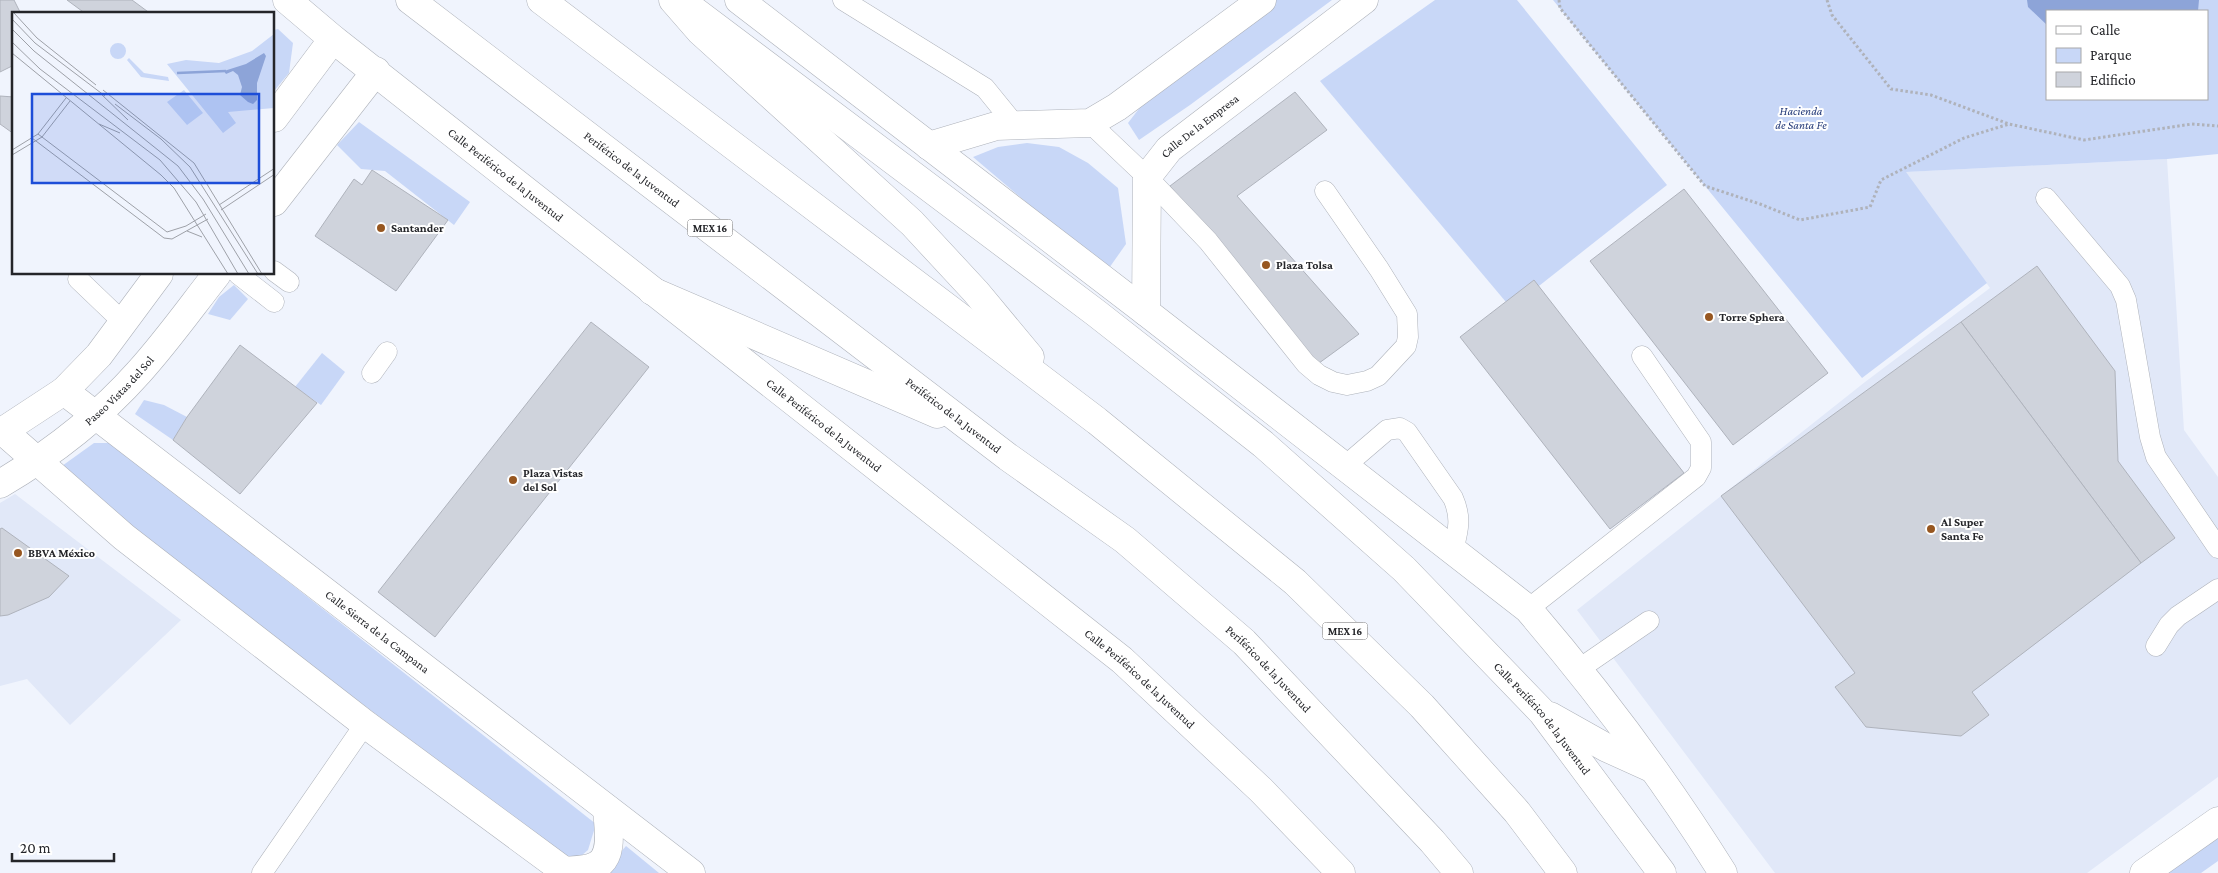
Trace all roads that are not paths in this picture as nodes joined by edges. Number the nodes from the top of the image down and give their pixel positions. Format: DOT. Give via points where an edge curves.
graph roads {
  1 [pos="287,0"];
  2 [pos="410,0"];
  3 [pos="541,0"];
  4 [pos="673,0"];
  5 [pos="680,0"];
  6 [pos="843,0"];
  7 [pos="1262,0"];
  8 [pos="1364,0"];
  9 [pos="750,3"];
  10 [pos="333,40"];
  11 [pos="376,71"];
  12 [pos="275,117"];
  13 [pos="1090,123"];
  14 [pos="1015,124"];
  15 [pos="929,146"];
  16 [pos="1147,177"];
  17 [pos="1325,191"];
  18 [pos="2046,198"];
  19 [pos="275,201"];
  20 [pos="158,275"];
  21 [pos="216,275"];
  22 [pos="239,275"];
  23 [pos="78,279"];
  24 [pos="652,291"];
  25 [pos="274,302"];
  26 [pos="1146,312"];
  27 [pos="123,322"];
  28 [pos="387,352"];
  29 [pos="1642,356"];
  30 [pos="372,373"];
  31 [pos="64,391"];
  32 [pos="1061,394"];
  33 [pos="96,415"];
  34 [pos="977,431"];
  35 [pos="1,432"];
  36 [pos="37,462"];
  37 [pos="1345,466"];
  38 [pos="0,484"];
  39 [pos="2218,548"];
  40 [pos="1454,552"];
  41 [pos="2218,589"];
  42 [pos="1528,609"];
  43 [pos="1649,621"];
  44 [pos="2156,646"];
  45 [pos="1579,669"];
  46 [pos="1542,712"];
  47 [pos="365,724"];
  48 [pos="1651,768"];
  49 [pos="608,809"];
  50 [pos="2218,821"];
  51 [pos="1693,825"];
  52 [pos="566,872"];
  53 [pos="262,873"];
  54 [pos="691,873"];
  55 [pos="1341,873"];
  56 [pos="1458,873"];
  57 [pos="1563,873"];
  58 [pos="1662,873"];
  59 [pos="1700,873"];
  60 [pos="1722,873"];
  61 [pos="2144,873"];
  1 -- 10 [label="main road, Calle Periférico de la Juventud"];
  2 -- 34 [label="main road, Periférico de la Juventud / MEX 16"];
  3 -- 32 [label="main road, MEX 16"];
  4 -- 32 [label="main road" via="700,31 912,223 976,292"];
  5 -- 46 [label="main road, Calle Periférico de la Juventud" via="1096,313 1263,444 1404,569"];
  6 -- 14 [label="lane" via="985,88"];
  7 -- 13 [label="main road" via="1117,107"];
  8 -- 16 [label="main road, Calle De la Empresa" via="1169,149"];
  9 -- 15 [label="main road"];
  10 -- 11 [label="main road, Calle Periférico de la Juventud"];
  10 -- 12 [label="main road"];
  11 -- 19 [label="main road"];
  11 -- 24 [label="main road, Calle Periférico de la Juventud"];
  13 -- 14 [label="main road"];
  13 -- 16 [label="lane"];
  14 -- 15 [label="main road" via="996,126"];
  15 -- 26 [label="main road"];
  16 -- 17 [label="lane" via="1208,241 1306,364 1319,375 1347,385 1378,376 1406,346 1409,326 1407,314 1379,268"];
  16 -- 26 [label="main road"];
  18 -- 39 [label="lane" via="2120,286 2126,300 2156,457"];
  20 -- 27 [label="main road"];
  21 -- 33 [label="main road, Paseo Vistas del Sol" via="138,373"];
  22 -- 25 [label="lane"];
  23 -- 27 [label="lane"];
  24 -- 34 [label="main road"];
  24 -- 55 [label="main road, Calle Periférico de la Juventud" via="1122,660 1261,790"];
  26 -- 37 [label="main road"];
  27 -- 31 [label="main road" via="99,355"];
  28 -- 30 [label="lane"];
  29 -- 42 [label="lane" via="1701,442 1701,468 1696,477"];
  31 -- 33 [label="main road, Calle Sierra de la Campana"];
  31 -- 35 [label="main road"];
  32 -- 57 [label="main road, MEX 16" via="1302,589 1422,706 1516,812"];
  33 -- 36 [label="main road, Paseo Vistas del Sol"];
  33 -- 49 [label="main road, Calle Sierra de la Campana"];
  34 -- 56 [label="main road, Periférico de la Juventud / MEX 16" via="1008,457 1125,540 1244,642 1432,841"];
  35 -- 36 [label="main road"];
  36 -- 38 [label="main road, Paseo Vistas del Sol"];
  36 -- 47 [label="main road" via="124,537"];
  37 -- 40 [label="main road"];
  37 -- 40 [label="lane" via="1387,430 1400,428 1408,432 1458,508 1460,524"];
  40 -- 42 [label="main road"];
  41 -- 44 [label="lane" via="2178,616"];
  42 -- 45 [label="main road"];
  43 -- 45 [label="lane"];
  45 -- 48 [label="main road"];
  46 -- 48 [label="main road"];
  46 -- 58 [label="main road, Calle Periférico de la Juventud"];
  47 -- 52 [label="main road"];
  47 -- 53 [label="lane"];
  48 -- 51 [label="main road"];
  49 -- 52 [label="main road" via="606,858 596,866"];
  49 -- 54 [label="main road, Calle Sierra de la Campana"];
  50 -- 61 [label="main road"];
  51 -- 59 [label="main road"];
  51 -- 60 [label="main road"];
}
